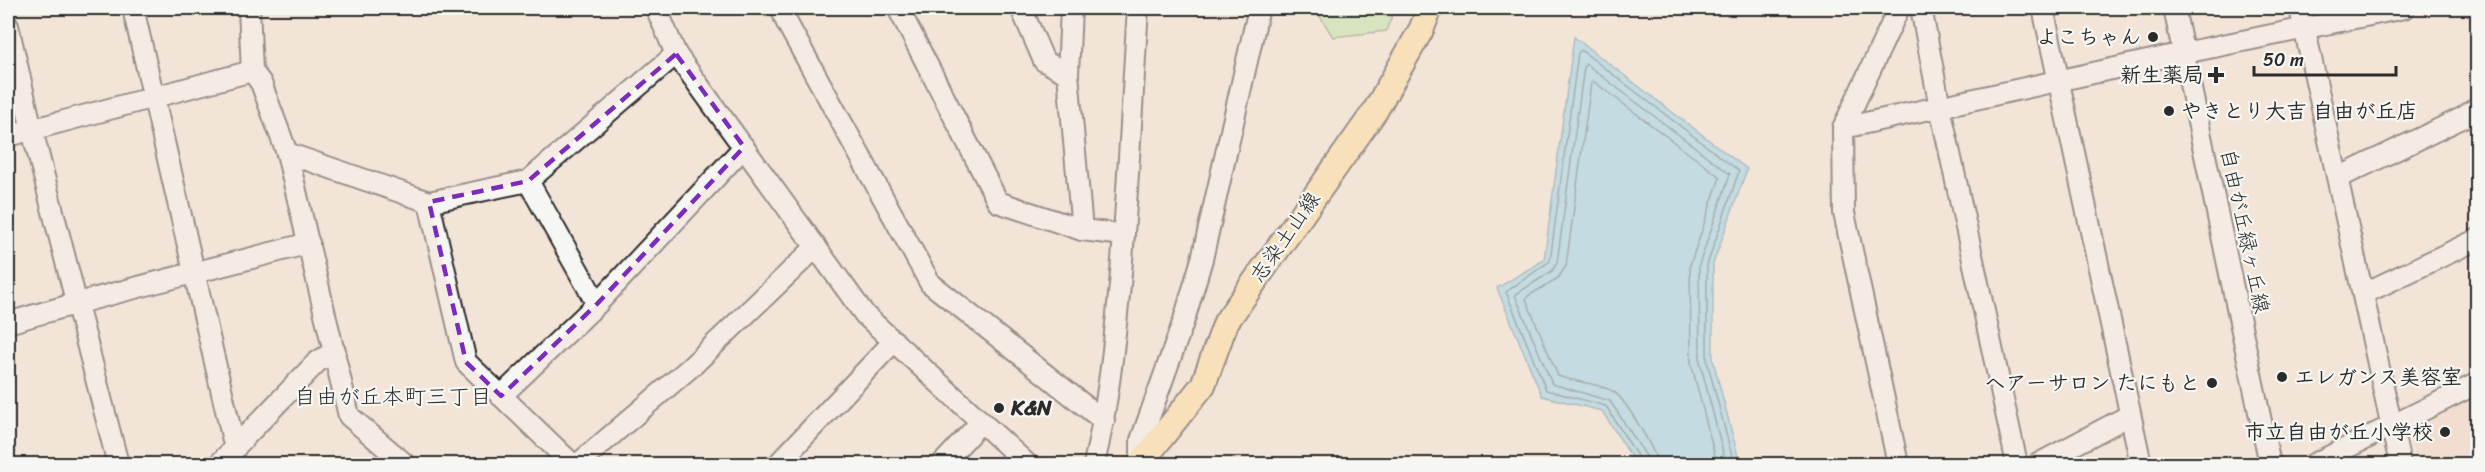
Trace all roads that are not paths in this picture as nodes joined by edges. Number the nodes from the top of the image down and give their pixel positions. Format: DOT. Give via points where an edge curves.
graph roads {
  1 [pos="133,8"];
  2 [pos="249,8"];
  3 [pos="656,8"];
  4 [pos="781,8"];
  5 [pos="898,8"];
  6 [pos="1021,8"];
  7 [pos="1071,8"];
  8 [pos="1138,8"];
  9 [pos="1259,8"];
  10 [pos="1430,8"];
  11 [pos="1899,8"];
  12 [pos="1921,8"];
  13 [pos="2043,8"];
  14 [pos="2174,8"];
  15 [pos="2300,8"];
  16 [pos="2404,8"];
  17 [pos="8,26"];
  18 [pos="2304,28"];
  19 [pos="2184,53"];
  20 [pos="676,54"];
  21 [pos="252,70"];
  22 [pos="1068,74"];
  23 [pos="2058,80"];
  24 [pos="154,97"];
  25 [pos="1940,107"];
  26 [pos="2478,107"];
  27 [pos="1843,128"];
  28 [pos="32,130"];
  29 [pos="8,136"];
  30 [pos="744,147"];
  31 [pos="287,153"];
  32 [pos="2337,178"];
  33 [pos="528,181"];
  34 [pos="429,202"];
  35 [pos="1082,230"];
  36 [pos="1124,234"];
  37 [pos="2478,239"];
  38 [pos="309,243"];
  39 [pos="816,247"];
  40 [pos="195,274"];
  41 [pos="2363,294"];
  42 [pos="76,303"];
  43 [pos="597,304"];
  44 [pos="8,323"];
  45 [pos="894,341"];
  46 [pos="335,351"];
  47 [pos="2478,382"];
  48 [pos="501,396"];
  49 [pos="2130,415"];
  50 [pos="1104,421"];
  51 [pos="981,422"];
  52 [pos="2392,426"];
  53 [pos="235,449"];
  54 [pos="397,462"];
  55 [pos="1140,464"];
  56 [pos="118,465"];
  57 [pos="219,465"];
  58 [pos="572,465"];
  59 [pos="578,465"];
  60 [pos="778,465"];
  61 [pos="942,465"];
  62 [pos="1028,465"];
  63 [pos="1094,465"];
  64 [pos="1898,465"];
  65 [pos="2017,465"];
  66 [pos="2038,465"];
  67 [pos="2141,465"];
  68 [pos="2270,465"];
  69 [pos="2314,465"];
  70 [pos="2400,465"];
  1 -- 24 [label="street"];
  2 -- 21 [label="street"];
  3 -- 20 [label="street"];
  4 -- 50 [label="street" via="930,283"];
  5 -- 35 [label="street" via="998,202"];
  6 -- 22 [label="street" via="1044,61"];
  7 -- 22 [label="street"];
  8 -- 36 [label="street"];
  9 -- 55 [label="street" via="1202,259 1141,440"];
  10 -- 55 [label="main road, 志染土山線" via="1375,111 1226,322 1203,385"];
  11 -- 27 [label="street"];
  12 -- 25 [label="street"];
  13 -- 23 [label="street"];
  14 -- 19 [label="street, 自由が丘緑ヶ丘線"];
  15 -- 18 [label="street"];
  16 -- 18 [label="street"];
  17 -- 28 [label="street"];
  18 -- 19 [label="street"];
  18 -- 32 [label="street"];
  19 -- 23 [label="street"];
  19 -- 68 [label="street, 自由が丘緑ヶ丘線"];
  20 -- 30 [label="street"];
  20 -- 33 [label="street"];
  21 -- 24 [label="street"];
  21 -- 31 [label="street" via="261,83"];
  22 -- 35 [label="street"];
  23 -- 25 [label="street"];
  23 -- 49 [label="street"];
  24 -- 28 [label="street"];
  24 -- 40 [label="street"];
  25 -- 27 [label="street"];
  25 -- 65 [label="street"];
  26 -- 32 [label="street"];
  27 -- 64 [label="street" via="1844,213"];
  28 -- 29 [label="street"];
  28 -- 42 [label="street"];
  30 -- 39 [label="street"];
  30 -- 43 [label="street"];
  31 -- 34 [label="street"];
  31 -- 38 [label="street"];
  32 -- 41 [label="street"];
  33 -- 34 [label="street"];
  33 -- 43 [label="street"];
  34 -- 48 [label="street" via="466,362"];
  35 -- 36 [label="street"];
  36 -- 50 [label="street"];
  37 -- 41 [label="street"];
  38 -- 40 [label="street"];
  38 -- 46 [label="street"];
  39 -- 45 [label="street" via="865,315"];
  39 -- 59 [label="street" via="692,366"];
  40 -- 42 [label="street"];
  40 -- 53 [label="street"];
  41 -- 52 [label="street"];
  42 -- 44 [label="street"];
  42 -- 56 [label="street"];
  43 -- 48 [label="street"];
  45 -- 51 [label="street"];
  45 -- 60 [label="street"];
  46 -- 53 [label="street" via="317,362"];
  46 -- 54 [label="street" via="349,416"];
  47 -- 52 [label="street"];
  48 -- 58 [label="street"];
  49 -- 66 [label="street"];
  49 -- 67 [label="street"];
  50 -- 63 [label="street"];
  51 -- 61 [label="street"];
  51 -- 62 [label="street"];
  52 -- 69 [label="street"];
  52 -- 70 [label="street"];
  53 -- 57 [label="street"];
}
